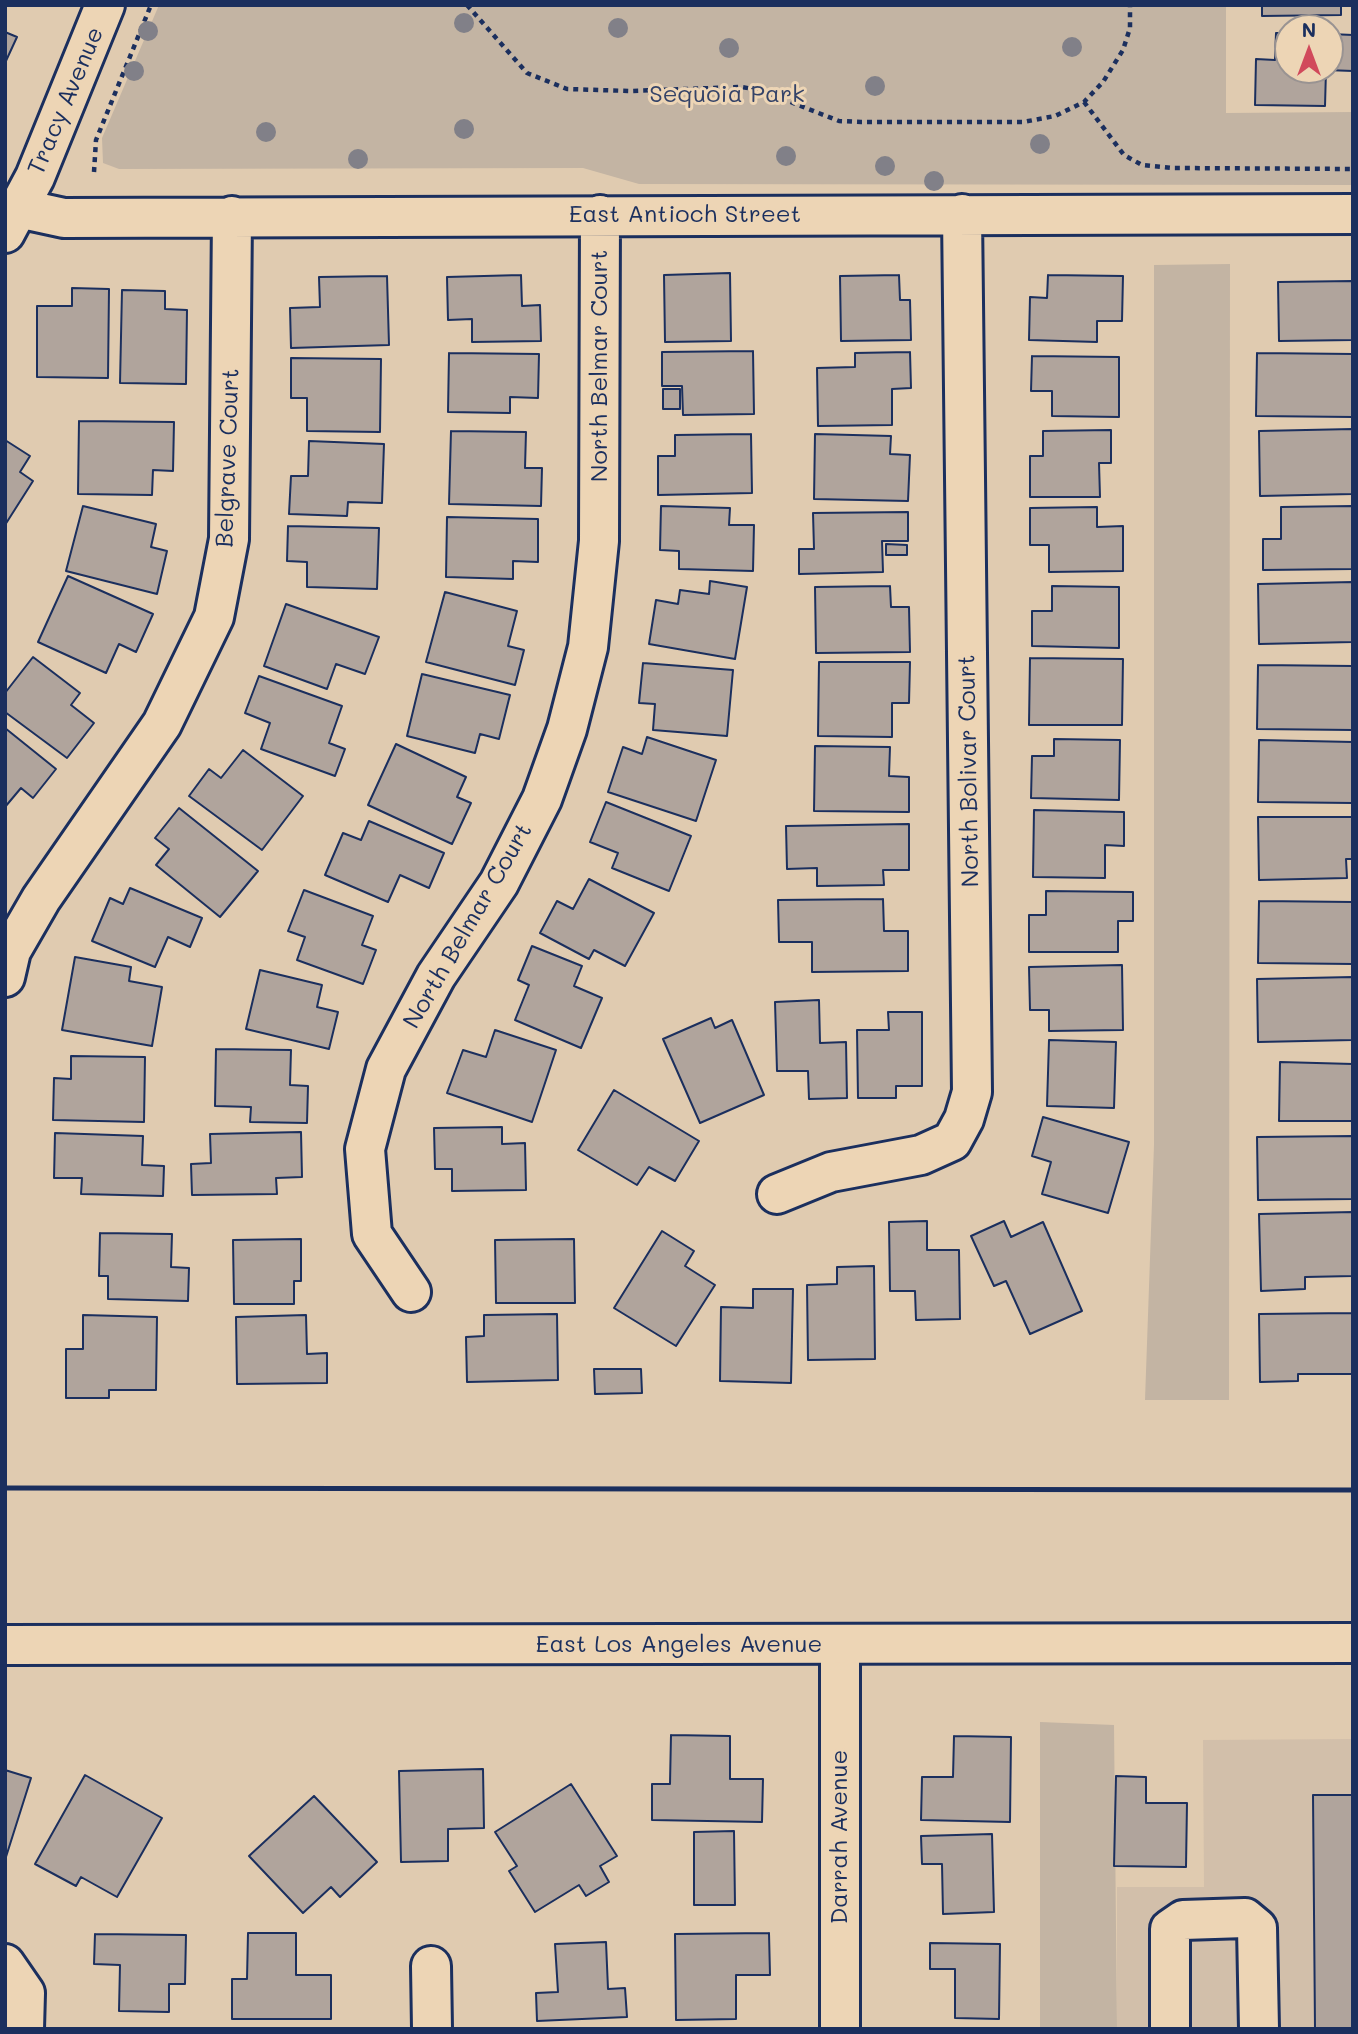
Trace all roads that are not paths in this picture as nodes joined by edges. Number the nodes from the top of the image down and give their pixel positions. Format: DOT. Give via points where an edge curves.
graph roads {
  1 [pos="105,5"];
  2 [pos="962,214"];
  3 [pos="1353,214"];
  4 [pos="600,215"];
  5 [pos="232,216"];
  6 [pos="12,221"];
  7 [pos="5,977"];
  8 [pos="777,1194"];
  9 [pos="411,1292"];
  10 [pos="1353,1643"];
  11 [pos="840,1644"];
  12 [pos="5,1646"];
  13 [pos="5,1964"];
  14 [pos="431,1966"];
  15 [pos="24,2029"];
  16 [pos="432,2029"];
  17 [pos="839,2029"];
  18 [pos="1170,2029"];
  19 [pos="1259,2029"];
  1 -- 6 [label="street, Tracy Avenue" via="35,177"];
  2 -- 3 [label="street, East Antioch Street"];
  2 -- 4 [label="street, East Antioch Street"];
  2 -- 8 [label="street, North Bolivar Court" via="972,1092 952,1140 921,1155 831,1171"];
  4 -- 5 [label="street, East Antioch Street"];
  4 -- 9 [label="street, North Belmar Court" via="599,541 588,647 542,799 499,883 436,975 386,1069 365,1149 372,1234"];
  5 -- 6 [label="street, East Antioch Street"];
  5 -- 7 [label="street, Belgrave Court" via="229,539 214,617 163,724 41,899 11,951"];
  10 -- 11 [label="street, East Los Angeles Avenue"];
  11 -- 12 [label="street, East Los Angeles Avenue"];
  11 -- 17 [label="street, Darrah Avenue"];
  13 -- 15 [label="street" via="25,1993"];
  14 -- 16 [label="street"];
  18 -- 19 [label="street" via="1170,1929 1183,1920 1245,1918 1257,1928"];
}
